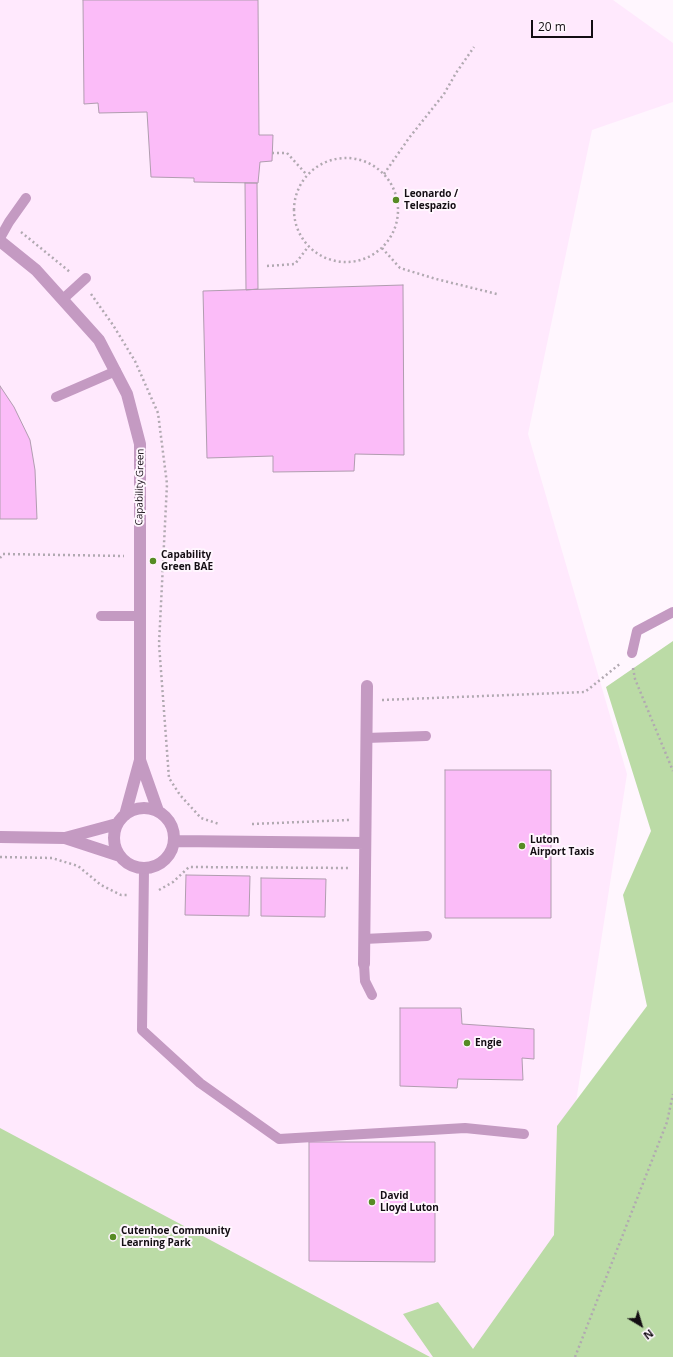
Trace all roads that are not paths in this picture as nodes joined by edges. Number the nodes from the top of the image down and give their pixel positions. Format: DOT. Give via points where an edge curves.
graph roads {
  1 [pos="26,198"];
  2 [pos="0,238"];
  3 [pos="0,241"];
  4 [pos="84,280"];
  5 [pos="63,299"];
  6 [pos="116,371"];
  7 [pos="56,397"];
  8 [pos="673,612"];
  9 [pos="101,616"];
  10 [pos="139,616"];
  11 [pos="632,653"];
  12 [pos="367,686"];
  13 [pos="426,736"];
  14 [pos="366,738"];
  15 [pos="140,760"];
  16 [pos="158,811"];
  17 [pos="121,820"];
  18 [pos="0,837"];
  19 [pos="65,838"];
  20 [pos="175,841"];
  21 [pos="365,843"];
  22 [pos="120,856"];
  23 [pos="144,869"];
  24 [pos="427,936"];
  25 [pos="364,938"];
  26 [pos="364,964"];
  27 [pos="372,995"];
  28 [pos="524,1134"];
  1 -- 2 [label="lane"];
  3 -- 5 [label="street, Capability Green" via="36,270"];
  4 -- 5 [label="lane"];
  5 -- 6 [label="street, Capability Green" via="99,340"];
  6 -- 7 [label="lane"];
  6 -- 10 [label="street, Capability Green" via="127,394 140,444"];
  8 -- 11 [label="lane" via="637,632"];
  9 -- 10 [label="lane"];
  10 -- 15 [label="street, Capability Green"];
  12 -- 14 [label="street"];
  13 -- 14 [label="lane"];
  14 -- 21 [label="street"];
  15 -- 16 [label="street"];
  15 -- 17 [label="street"];
  16 -- 17 [label="street" via="140,808"];
  16 -- 20 [label="street" via="171,823"];
  17 -- 19 [label="street"];
  17 -- 22 [label="street" via="114,832 116,849"];
  18 -- 19 [label="street"];
  19 -- 22 [label="street"];
  20 -- 21 [label="street"];
  20 -- 23 [label="street" via="168,858 153,868"];
  21 -- 25 [label="street"];
  22 -- 23 [label="street" via="135,868"];
  23 -- 28 [label="lane" via="142,1030 200,1083 279,1140 465,1128"];
  24 -- 25 [label="lane"];
  25 -- 26 [label="street"];
  26 -- 27 [label="lane" via="365,981"];
}
